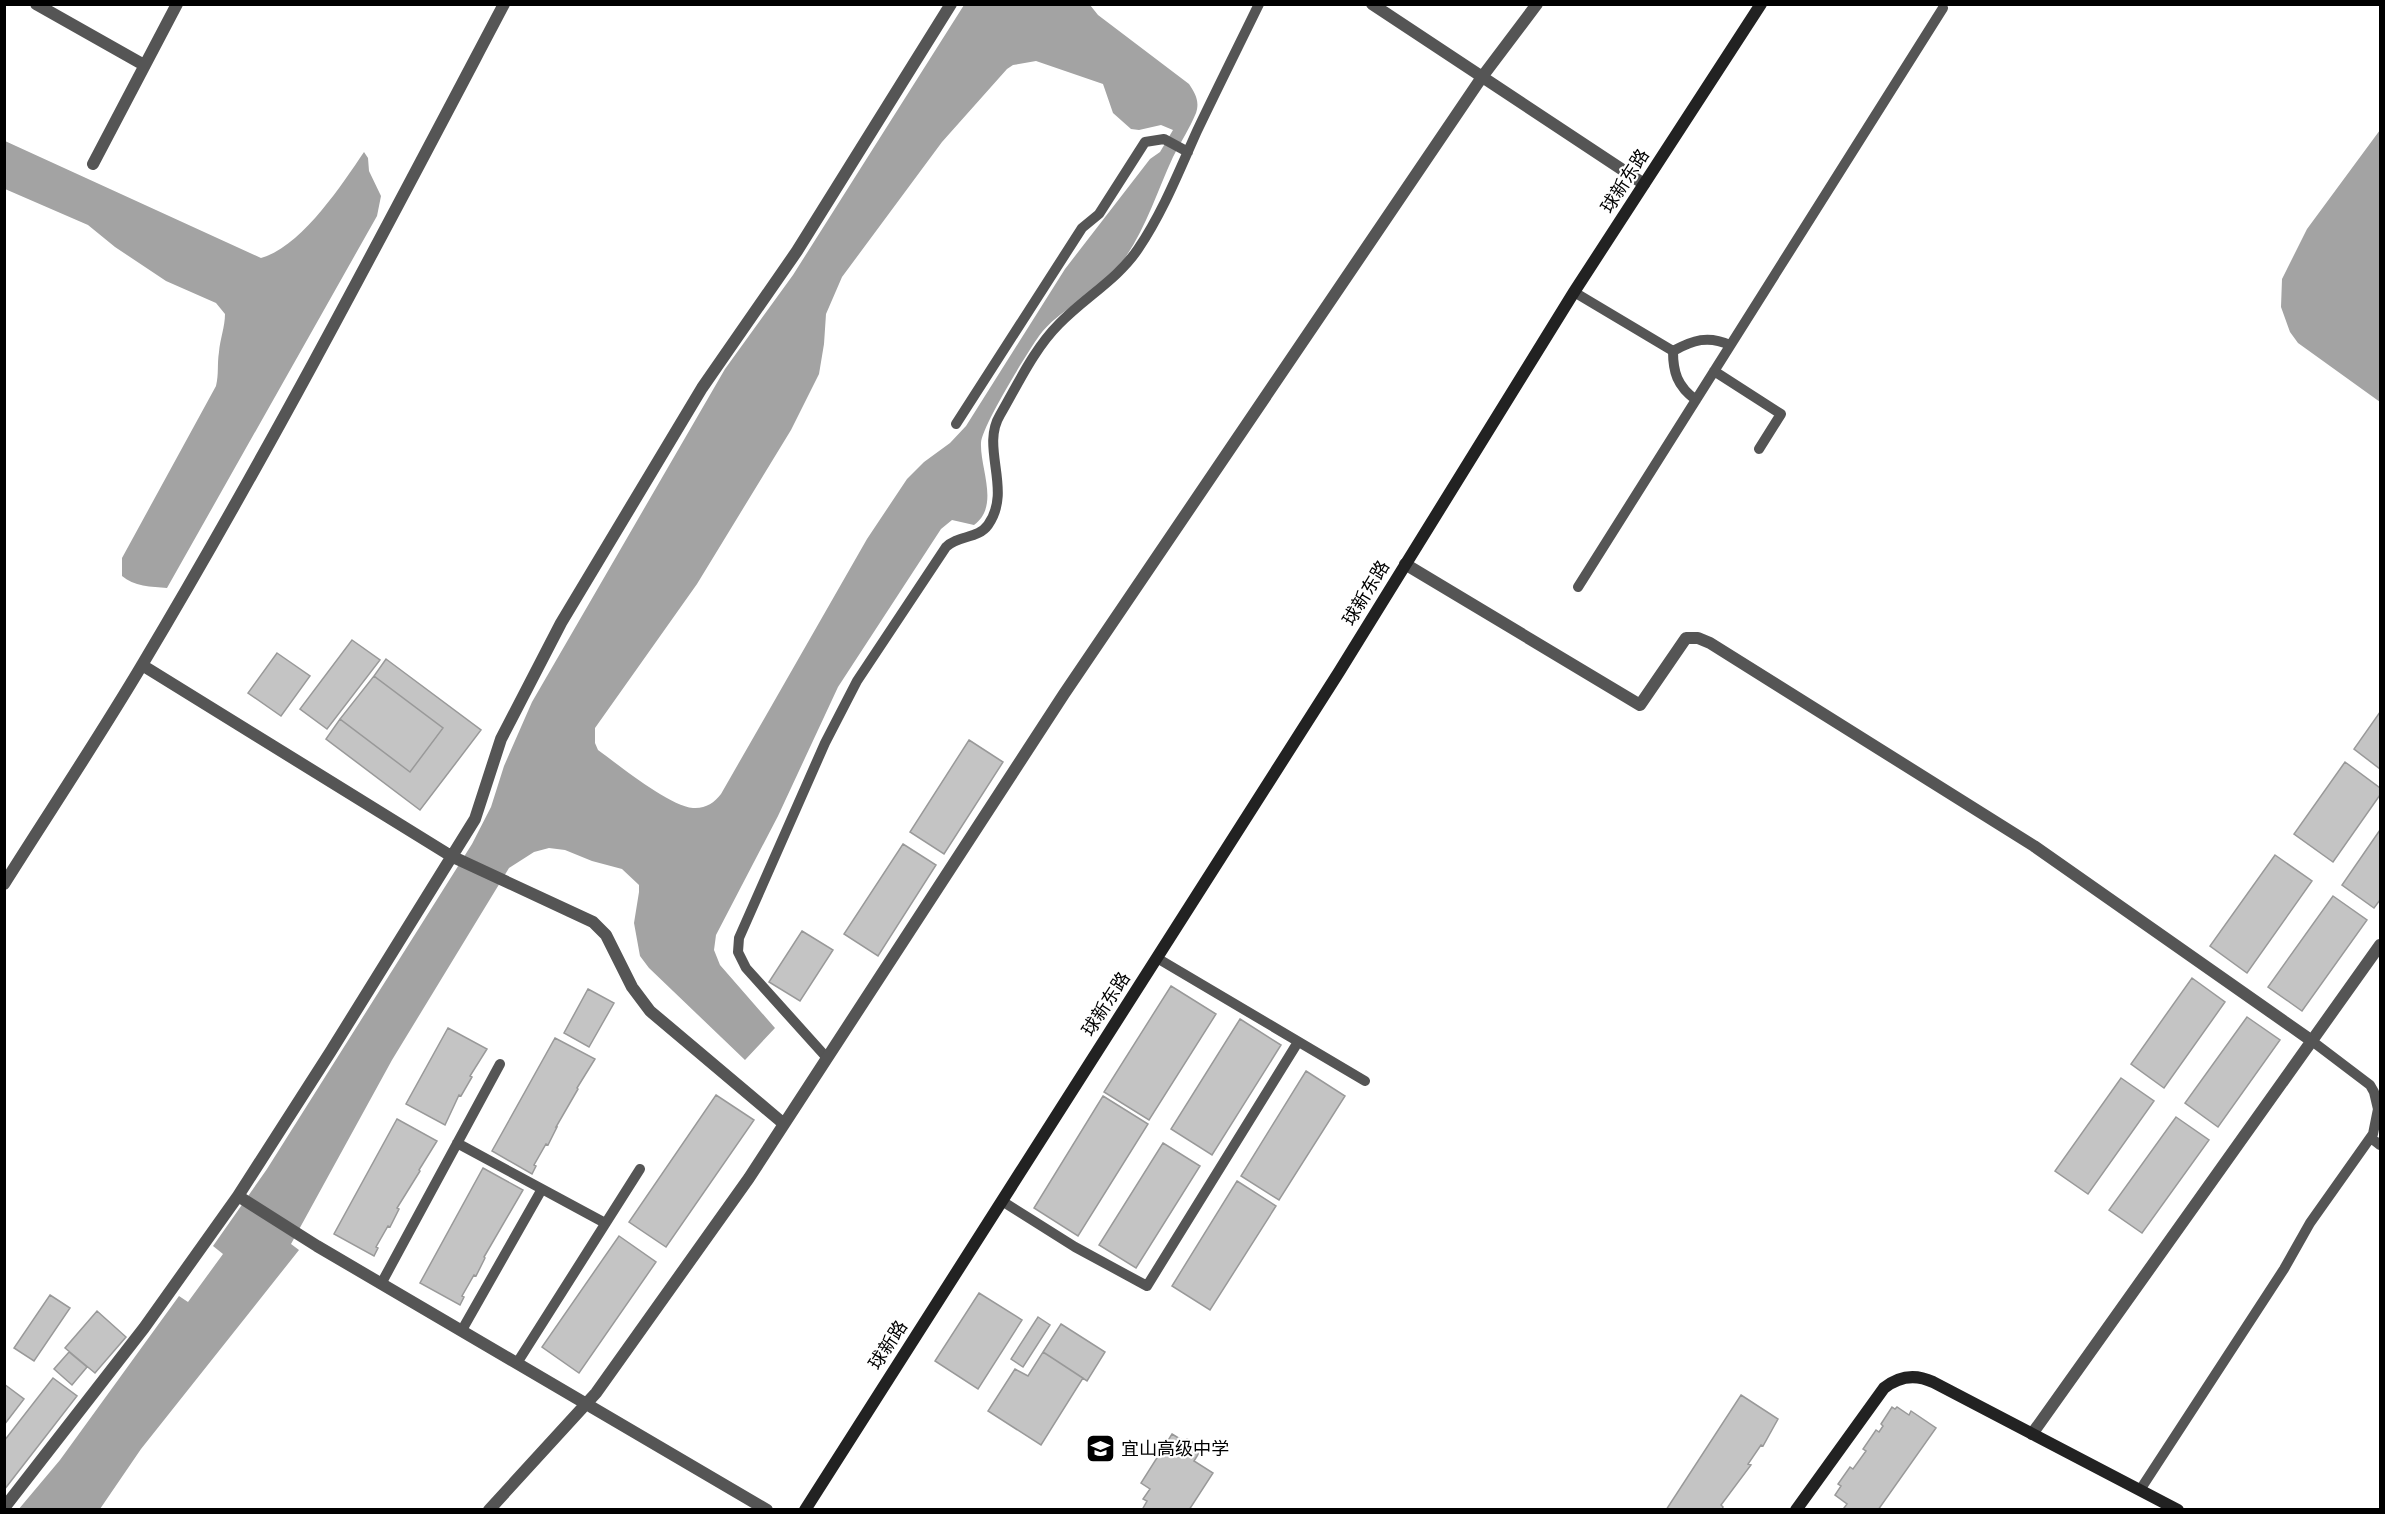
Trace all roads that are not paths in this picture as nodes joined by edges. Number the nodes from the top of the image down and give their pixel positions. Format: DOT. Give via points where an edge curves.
graph roads {
  1 [pos="36,4"];
  2 [pos="177,4"];
  3 [pos="504,4"];
  4 [pos="951,4"];
  5 [pos="1259,4"];
  6 [pos="1372,4"];
  7 [pos="1537,4"];
  8 [pos="1761,4"];
  9 [pos="1943,8"];
  10 [pos="144,65"];
  11 [pos="1482,77"];
  12 [pos="1184,150"];
  13 [pos="93,164"];
  14 [pos="1644,184"];
  15 [pos="1574,292"];
  16 [pos="1730,345"];
  17 [pos="1673,351"];
  18 [pos="1714,371"];
  19 [pos="1696,400"];
  20 [pos="956,424"];
  21 [pos="1759,449"];
  22 [pos="1405,564"];
  23 [pos="1578,587"];
  24 [pos="142,665"];
  25 [pos="454,857"];
  26 [pos="4,884"];
  27 [pos="2380,945"];
  28 [pos="1157,958"];
  29 [pos="2312,1041"];
  30 [pos="1298,1042"];
  31 [pos="827,1058"];
  32 [pos="500,1064"];
  33 [pos="1365,1081"];
  34 [pos="784,1125"];
  35 [pos="2371,1138"];
  36 [pos="457,1143"];
  37 [pos="2380,1146"];
  38 [pos="640,1169"];
  39 [pos="542,1189"];
  40 [pos="241,1198"];
  41 [pos="1002,1201"];
  42 [pos="606,1223"];
  43 [pos="381,1284"];
  44 [pos="462,1330"];
  45 [pos="517,1363"];
  46 [pos="587,1404"];
  47 [pos="2032,1434"];
  48 [pos="2140,1490"];
  49 [pos="4,1508"];
  50 [pos="489,1509"];
  51 [pos="767,1509"];
  52 [pos="805,1509"];
  53 [pos="1796,1509"];
  54 [pos="2178,1509"];
  1 -- 10 [label="street"];
  2 -- 10 [label="street"];
  3 -- 24 [label="street" via="327,337"];
  4 -- 25 [label="street" via="797,251 702,388 561,623 501,739 475,819"];
  5 -- 12 [label="lane"];
  6 -- 11 [label="street"];
  7 -- 11 [label="street"];
  8 -- 14 [label="street, 球新东路"];
  9 -- 16 [label="lane"];
  10 -- 13 [label="street"];
  11 -- 14 [label="street"];
  11 -- 31 [label="street" via="1064,694"];
  12 -- 20 [label="lane" via="1164,139 1145,142 1099,214 1082,228"];
  12 -- 31 [label="lane" via="1159,214 1138,249 1104,287 1045,339 996,423 993,443 998,493 989,524 979,533 953,540 946,547 857,681 825,743 739,939 740,961"];
  14 -- 15 [label="street, 球新东路"];
  15 -- 17 [label="lane"];
  15 -- 22 [label="street, 球新东路"];
  16 -- 17 [label="lane" via="1699,339"];
  16 -- 18 [label="lane"];
  17 -- 19 [label="lane" via="1676,377"];
  18 -- 19 [label="lane"];
  18 -- 21 [label="lane" via="1781,414"];
  19 -- 23 [label="lane"];
  22 -- 28 [label="street, 球新东路"];
  22 -- 29 [label="street" via="1640,705 1686,638 1710,643 2034,846"];
  24 -- 25 [label="street"];
  24 -- 26 [label="street"];
  25 -- 34 [label="street" via="600,928 632,987 650,1011"];
  25 -- 40 [label="street"];
  27 -- 29 [label="street"];
  28 -- 30 [label="lane"];
  28 -- 41 [label="street, 球新东路"];
  29 -- 35 [label="lane" via="2370,1085 2378,1109"];
  29 -- 47 [label="street"];
  30 -- 33 [label="lane"];
  30 -- 41 [label="lane" via="1147,1286"];
  31 -- 34 [label="street"];
  32 -- 36 [label="lane"];
  34 -- 46 [label="street"];
  35 -- 37 [label="lane"];
  35 -- 48 [label="lane" via="2310,1223"];
  36 -- 39 [label="lane"];
  36 -- 43 [label="lane"];
  38 -- 42 [label="lane"];
  39 -- 42 [label="lane"];
  39 -- 44 [label="lane"];
  40 -- 43 [label="street"];
  40 -- 49 [label="street"];
  41 -- 52 [label="street, 球新路"];
  42 -- 45 [label="lane"];
  43 -- 44 [label="street"];
  44 -- 45 [label="street"];
  45 -- 46 [label="street"];
  46 -- 50 [label="street"];
  46 -- 51 [label="street"];
  47 -- 48 [label="street"];
  47 -- 53 [label="street" via="1925,1378 1898,1379 1884,1388"];
  48 -- 54 [label="street"];
}
